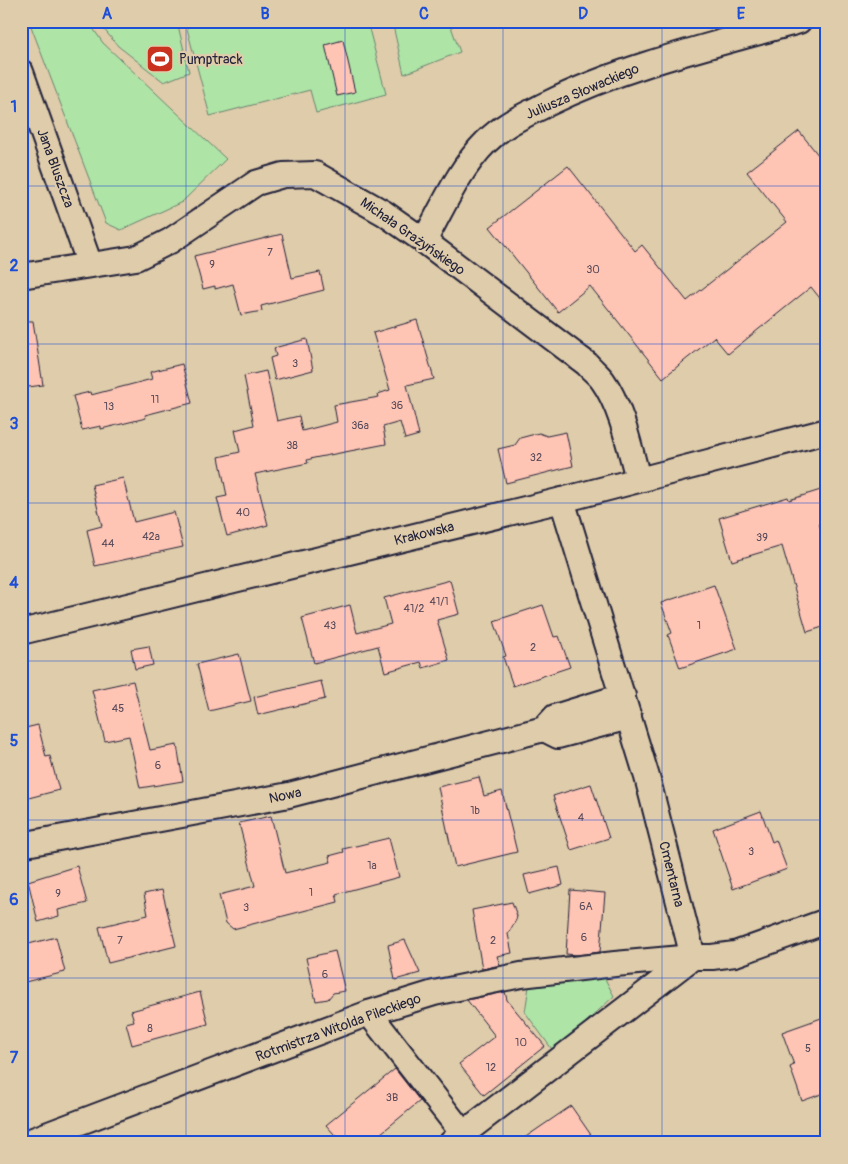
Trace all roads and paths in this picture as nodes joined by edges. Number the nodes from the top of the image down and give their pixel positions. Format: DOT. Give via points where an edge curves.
graph roads {
  1 [pos="799,21"];
  2 [pos="21,72"];
  3 [pos="424,241"];
  4 [pos="90,264"];
  5 [pos="21,276"];
  6 [pos="827,431"];
  7 [pos="638,479"];
  8 [pos="562,500"];
  9 [pos="21,632"];
  10 [pos="626,706"];
  11 [pos="21,845"];
  12 [pos="827,921"];
  13 [pos="693,957"];
  14 [pos="369,1013"];
  15 [pos="458,1139"];
  16 [pos="26,1143"];
  1 -- 3 [label="street, Juliusza Słowackiego" via="646,64 568,94 505,125 468,163"];
  2 -- 4 [label="street, Jana Bluszcza"];
  3 -- 4 [label="street, Michała Grażyńskiego" via="384,213 315,174 283,175 256,183 170,242 136,258"];
  3 -- 7 [label="street, Michała Grażyńskiego" via="587,364 603,380 630,446"];
  4 -- 5 [label="street, Michała Grażyńskiego"];
  6 -- 7 [label="street, Krakowska"];
  7 -- 8 [label="street, Krakowska"];
  8 -- 9 [label="street, Krakowska"];
  8 -- 10 [label="street, Cmentarna"];
  10 -- 11 [label="street, Nowa" via="555,717 544,729 289,795"];
  10 -- 13 [label="street, Cmentarna"];
  12 -- 13 [label="street, Rotmistrza Witolda Pileckiego" via="735,954"];
  13 -- 14 [label="street, Rotmistrza Witolda Pileckiego" via="521,975 434,993"];
  13 -- 15 [label="street"];
  14 -- 15 [label="street"];
  14 -- 16 [label="street, Rotmistrza Witolda Pileckiego"];
}
